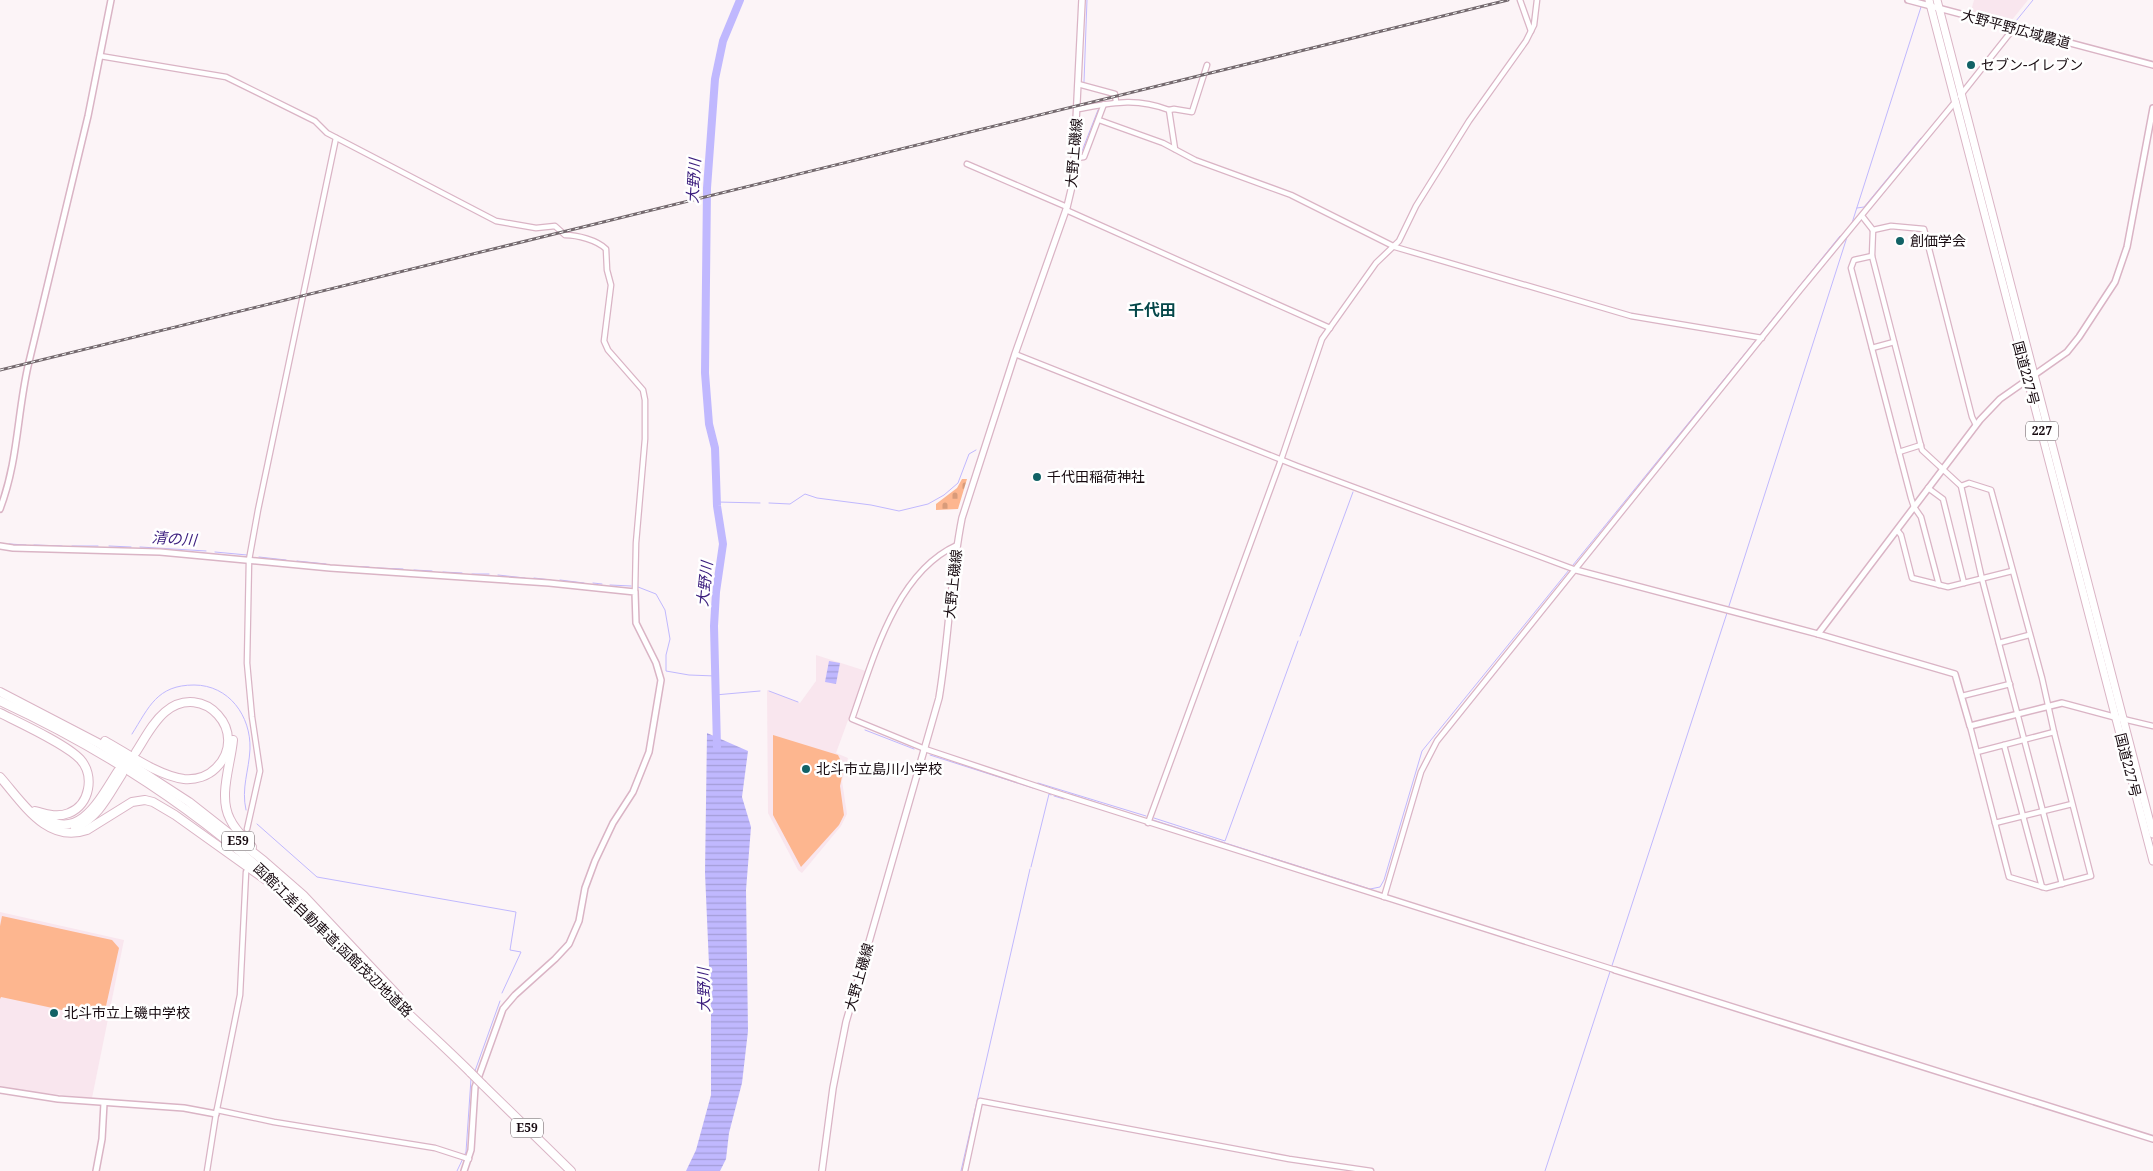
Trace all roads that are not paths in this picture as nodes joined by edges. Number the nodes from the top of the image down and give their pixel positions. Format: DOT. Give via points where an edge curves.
graph roads {
  1 [pos="111,0"];
  2 [pos="1082,0"];
  3 [pos="1520,0"];
  4 [pos="1536,0"];
  5 [pos="1908,0"];
  6 [pos="1937,0"];
  7 [pos="1930,3"];
  8 [pos="1940,8"];
  9 [pos="2014,28"];
  10 [pos="1531,31"];
  11 [pos="100,56"];
  12 [pos="1207,65"];
  13 [pos="2153,65"];
  14 [pos="1078,84"];
  15 [pos="1961,94"];
  16 [pos="1116,102"];
  17 [pos="1956,102"];
  18 [pos="1104,104"];
  19 [pos="2153,108"];
  20 [pos="1078,109"];
  21 [pos="1169,110"];
  22 [pos="1099,120"];
  23 [pos="336,138"];
  24 [pos="1175,149"];
  25 [pos="1076,158"];
  26 [pos="967,164"];
  27 [pos="1066,209"];
  28 [pos="1862,216"];
  29 [pos="1874,230"];
  30 [pos="1394,246"];
  31 [pos="1872,256"];
  32 [pos="1330,328"];
  33 [pos="1759,337"];
  34 [pos="1894,342"];
  35 [pos="1872,348"];
  36 [pos="1015,354"];
  37 [pos="2034,374"];
  38 [pos="2028,380"];
  39 [pos="1976,425"];
  40 [pos="1921,445"];
  41 [pos="1898,452"];
  42 [pos="1281,460"];
  43 [pos="1942,469"];
  44 [pos="1961,486"];
  45 [pos="1928,488"];
  46 [pos="1914,507"];
  47 [pos="0,510"];
  48 [pos="1897,530"];
  49 [pos="957,545"];
  50 [pos="0,546"];
  51 [pos="249,560"];
  52 [pos="1576,570"];
  53 [pos="2012,571"];
  54 [pos="1982,578"];
  55 [pos="1964,583"];
  56 [pos="1939,585"];
  57 [pos="635,592"];
  58 [pos="1818,634"];
  59 [pos="2029,635"];
  60 [pos="1999,643"];
  61 [pos="2010,684"];
  62 [pos="0,692"];
  63 [pos="1962,696"];
  64 [pos="0,701"];
  65 [pos="2048,706"];
  66 [pos="33,708"];
  67 [pos="0,713"];
  68 [pos="2017,714"];
  69 [pos="2119,718"];
  70 [pos="1970,726"];
  71 [pos="2153,726"];
  72 [pos="2054,732"];
  73 [pos="2023,740"];
  74 [pos="2004,745"];
  75 [pos="925,749"];
  76 [pos="1977,752"];
  77 [pos="0,770"];
  78 [pos="0,777"];
  79 [pos="2072,804"];
  80 [pos="35,810"];
  81 [pos="2043,811"];
  82 [pos="2023,816"];
  83 [pos="1148,822"];
  84 [pos="1995,823"];
  85 [pos="48,828"];
  86 [pos="247,829"];
  87 [pos="2153,834"];
  88 [pos="264,861"];
  89 [pos="2153,862"];
  90 [pos="246,872"];
  91 [pos="2062,884"];
  92 [pos="2042,887"];
  93 [pos="1384,897"];
  94 [pos="316,921"];
  95 [pos="1615,970"];
  96 [pos="437,1040"];
  97 [pos="0,1090"];
  98 [pos="104,1103"];
  99 [pos="217,1112"];
  100 [pos="2153,1139"];
  101 [pos="466,1158"];
  102 [pos="96,1171"];
  103 [pos="207,1171"];
  104 [pos="464,1171"];
  105 [pos="571,1171"];
  106 [pos="822,1171"];
  107 [pos="965,1171"];
  108 [pos="1371,1171"];
  1 -- 11 [label="street"];
  2 -- 14 [label="main road, 大野上磯線"];
  3 -- 10 [label="street"];
  4 -- 10 [label="street" via="1536,16"];
  5 -- 7 [label="street, 大野平野広域農道"];
  6 -- 8 [label="highway, 国道227号 / 227"];
  7 -- 8 [label="street, 大野平野広域農道"];
  7 -- 17 [label="highway, 国道227号 / 227"];
  8 -- 9 [label="street, 大野平野広域農道"];
  8 -- 15 [label="highway, 国道227号 / 227"];
  9 -- 13 [label="street, 大野平野広域農道"];
  9 -- 15 [label="street"];
  10 -- 30 [label="street" via="1422,195"];
  11 -- 23 [label="street" via="226,77 315,122"];
  11 -- 47 [label="street" via="26,374 13,470"];
  12 -- 21 [label="street" via="1192,112"];
  14 -- 16 [label="street" via="1115,94"];
  14 -- 20 [label="main road, 大野上磯線"];
  15 -- 17 [label="street"];
  15 -- 37 [label="highway, 国道227号 / 227"];
  16 -- 18 [label="street"];
  16 -- 21 [label="street" via="1143,102"];
  17 -- 28 [label="street"];
  17 -- 38 [label="highway, 国道227号 / 227"];
  18 -- 20 [label="street"];
  18 -- 22 [label="street"];
  19 -- 37 [label="street" via="2120,270 2073,345 2059,359"];
  20 -- 25 [label="main road, 大野上磯線"];
  21 -- 24 [label="street"];
  22 -- 24 [label="street"];
  22 -- 25 [label="street" via="1084,158"];
  23 -- 51 [label="street"];
  23 -- 57 [label="street" via="496,221 536,228 555,226 565,235 606,248 611,285 604,341 643,390 645,400"];
  24 -- 30 [label="street" via="1195,160 1291,194"];
  25 -- 27 [label="main road, 大野上磯線"];
  26 -- 27 [label="street"];
  27 -- 32 [label="street"];
  27 -- 36 [label="main road, 大野上磯線"];
  28 -- 29 [label="street"];
  28 -- 33 [label="street"];
  29 -- 31 [label="street"];
  29 -- 39 [label="street" via="1891,226 1924,229"];
  30 -- 32 [label="street" via="1376,263"];
  30 -- 33 [label="street" via="1631,316"];
  31 -- 34 [label="street"];
  31 -- 35 [label="street" via="1854,260 1851,268"];
  32 -- 42 [label="street" via="1319,346"];
  33 -- 52 [label="street"];
  34 -- 35 [label="street"];
  34 -- 40 [label="street"];
  35 -- 41 [label="street"];
  36 -- 42 [label="street"];
  36 -- 49 [label="main road, 大野上磯線" via="967,498"];
  37 -- 38 [label="street"];
  37 -- 69 [label="highway, 国道227号 / 227"];
  38 -- 39 [label="street" via="1994,405"];
  38 -- 69 [label="highway, 国道227号 / 227"];
  39 -- 43 [label="street"];
  40 -- 41 [label="street"];
  40 -- 43 [label="street" via="1922,450"];
  41 -- 46 [label="street"];
  42 -- 52 [label="street"];
  42 -- 83 [label="street"];
  43 -- 44 [label="street"];
  43 -- 45 [label="street"];
  44 -- 53 [label="street" via="1969,483 1990,490"];
  44 -- 54 [label="street"];
  45 -- 46 [label="street"];
  45 -- 55 [label="street" via="1943,499"];
  46 -- 48 [label="street"];
  46 -- 56 [label="street" via="1921,517"];
  48 -- 56 [label="street" via="1912,578"];
  48 -- 58 [label="street"];
  49 -- 75 [label="main road, 大野上磯線" via="945,663"];
  49 -- 75 [label="street" via="920,572 908,587 883,634 852,719"];
  50 -- 51 [label="street" via="160,552"];
  51 -- 57 [label="street"];
  51 -- 86 [label="street" via="248,676 260,771"];
  52 -- 58 [label="street"];
  52 -- 93 [label="street" via="1430,752 1421,772"];
  53 -- 54 [label="street"];
  53 -- 59 [label="street"];
  54 -- 55 [label="street"];
  54 -- 60 [label="street"];
  55 -- 56 [label="street" via="1948,587"];
  57 -- 101 [label="street" via="636,623 662,680 649,752 633,792 595,860 584,888 579,921 569,944 503,1009 475,1087 471,1150"];
  58 -- 63 [label="street" via="1956,674"];
  59 -- 60 [label="street"];
  59 -- 65 [label="street"];
  60 -- 61 [label="street"];
  61 -- 63 [label="street"];
  61 -- 68 [label="street"];
  62 -- 66 [label="highway, 函館江差自動車道;函館茂辺地道路 / E59"];
  63 -- 70 [label="street"];
  64 -- 94 [label="highway, 函館江差自動車道;函館茂辺地道路 / E59" via="65,733 184,808 252,862"];
  65 -- 68 [label="street"];
  65 -- 69 [label="street" via="2062,702"];
  65 -- 72 [label="street"];
  66 -- 88 [label="highway, 函館江差自動車道;函館茂辺地道路 / E59" via="91,738 143,771 189,802"];
  66 -- 88 [label="highway" via="164,773 186,779 205,776 221,764 226,754 227,732 218,713 208,706 184,702 166,711 134,750 157,714 176,700 197,697 220,708 227,717 233,740 225,795 229,818"];
  67 -- 80 [label="highway" via="70,751 86,767 89,784 81,805 59,816"];
  68 -- 70 [label="street"];
  68 -- 73 [label="street"];
  69 -- 71 [label="street"];
  69 -- 87 [label="highway, 国道227号 / 227"];
  69 -- 89 [label="highway, 国道227号 / 227"];
  70 -- 76 [label="street"];
  72 -- 73 [label="street"];
  72 -- 79 [label="street"];
  73 -- 74 [label="street"];
  73 -- 81 [label="street"];
  74 -- 76 [label="street"];
  74 -- 82 [label="street"];
  75 -- 83 [label="street"];
  75 -- 106 [label="main road, 大野上磯線" via="846,1022"];
  76 -- 84 [label="street"];
  77 -- 80 [label="highway"];
  78 -- 85 [label="highway"];
  79 -- 81 [label="street"];
  79 -- 91 [label="street" via="2091,876"];
  80 -- 85 [label="highway" via="54,823 78,822 95,808 120,773 98,812 88,822 64,830"];
  81 -- 82 [label="street"];
  81 -- 91 [label="street"];
  82 -- 84 [label="street"];
  82 -- 92 [label="street"];
  83 -- 93 [label="street"];
  84 -- 92 [label="street" via="2009,877"];
  85 -- 94 [label="highway" via="79,833 98,825 132,802 153,802 175,814 254,871"];
  88 -- 96 [label="highway, 函館江差自動車道;函館茂辺地道路 / E59" via="303,895"];
  90 -- 99 [label="street" via="240,995"];
  91 -- 92 [label="street"];
  93 -- 95 [label="street"];
  94 -- 96 [label="highway, 函館江差自動車道;函館茂辺地道路 / E59"];
  95 -- 100 [label="street"];
  96 -- 105 [label="highway, 函館江差自動車道;函館茂辺地道路 / E59, bridge"];
  97 -- 98 [label="street"];
  98 -- 99 [label="street"];
  98 -- 102 [label="street"];
  99 -- 101 [label="street" via="399,1141"];
  99 -- 103 [label="street"];
  101 -- 104 [label="street"];
  107 -- 108 [label="street" via="980,1101 1289,1159"];
}
